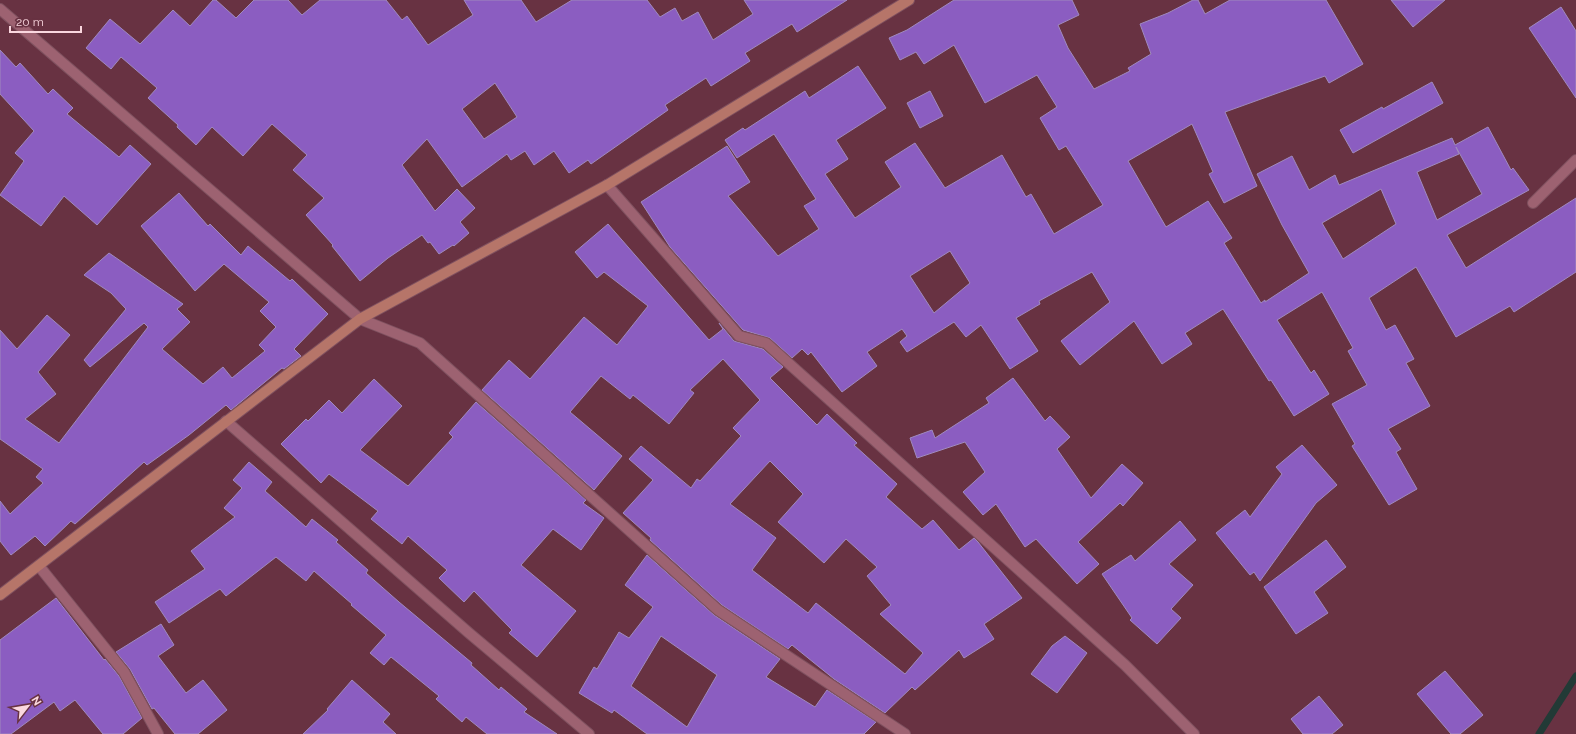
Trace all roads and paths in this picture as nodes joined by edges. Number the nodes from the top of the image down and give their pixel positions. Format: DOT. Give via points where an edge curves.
graph roads {
  1 [pos="905,1"];
  2 [pos="0,9"];
  3 [pos="1576,160"];
  4 [pos="607,185"];
  5 [pos="1533,203"];
  6 [pos="360,319"];
  7 [pos="226,421"];
  8 [pos="38,566"];
  9 [pos="0,595"];
  10 [pos="158,734"];
  11 [pos="589,734"];
  12 [pos="905,734"];
  13 [pos="1194,734"];
  1 -- 4 [label="street"];
  2 -- 6 [label="street"];
  3 -- 5 [label="street"];
  4 -- 6 [label="street"];
  4 -- 13 [label="street" via="739,336 766,343 1125,665"];
  6 -- 7 [label="street"];
  6 -- 12 [label="street" via="420,343 718,610"];
  7 -- 8 [label="street"];
  7 -- 11 [label="street"];
  8 -- 9 [label="street"];
  8 -- 10 [label="street" via="124,672"];
}
